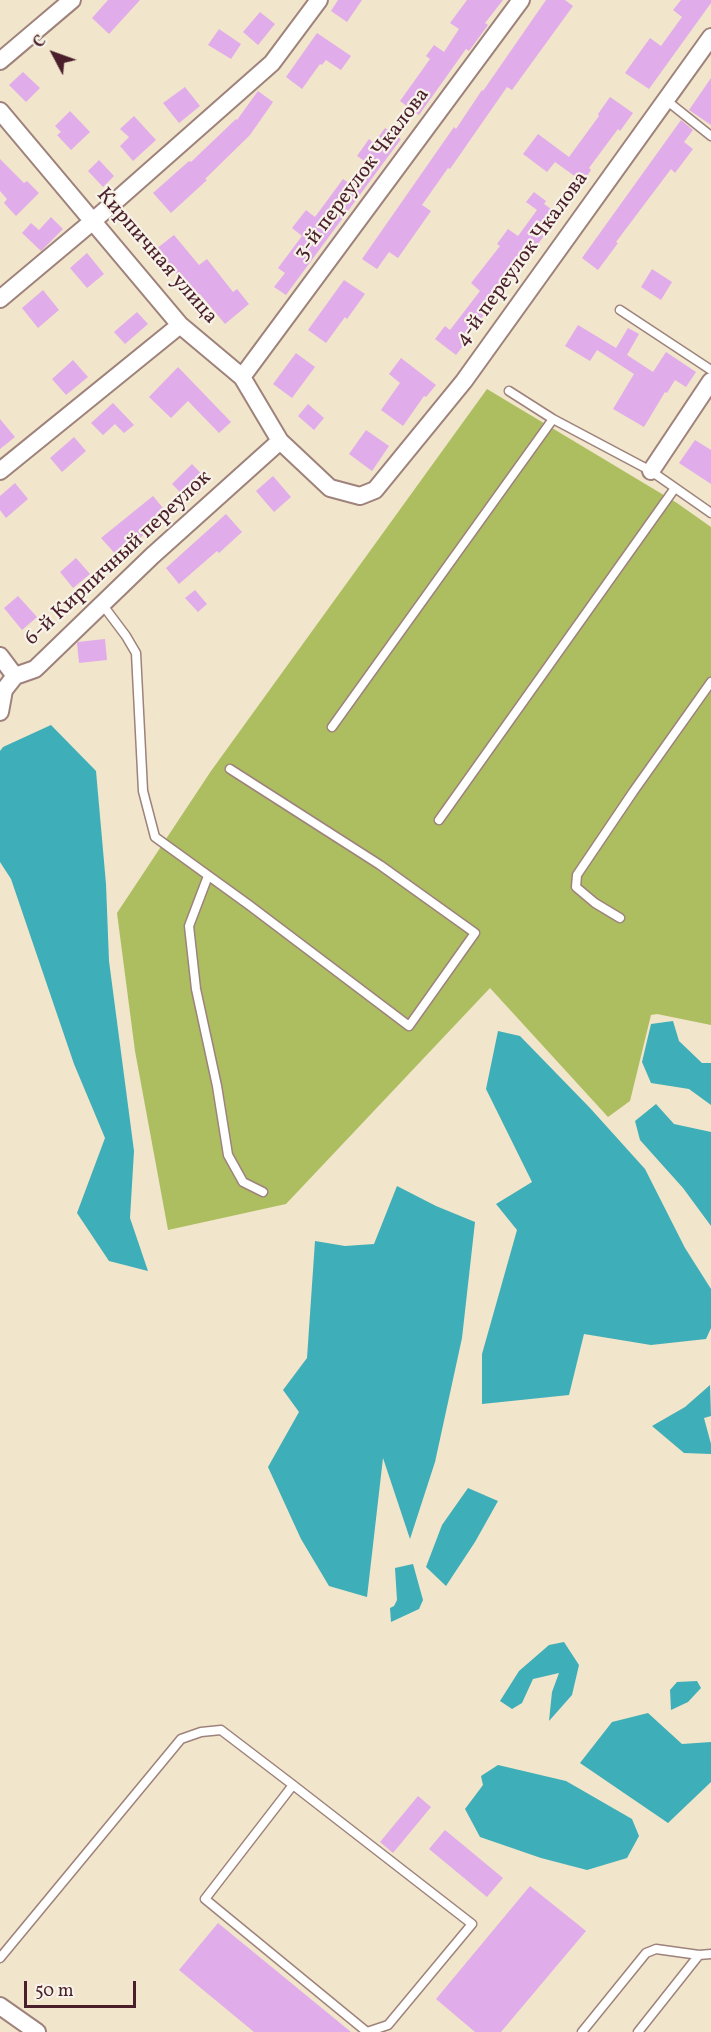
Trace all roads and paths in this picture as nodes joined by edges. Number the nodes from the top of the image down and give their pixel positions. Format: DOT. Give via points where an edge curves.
graph roads {
  1 [pos="72,0"];
  2 [pos="319,0"];
  3 [pos="521,0"];
  4 [pos="711,37"];
  5 [pos="0,61"];
  6 [pos="666,100"];
  7 [pos="0,111"];
  8 [pos="711,136"];
  9 [pos="93,221"];
  10 [pos="0,299"];
  11 [pos="620,310"];
  12 [pos="180,325"];
  13 [pos="711,370"];
  14 [pos="242,377"];
  15 [pos="711,381"];
  16 [pos="509,391"];
  17 [pos="553,418"];
  18 [pos="280,441"];
  19 [pos="0,471"];
  20 [pos="651,471"];
  21 [pos="675,488"];
  22 [pos="360,496"];
  23 [pos="711,513"];
  24 [pos="102,604"];
  25 [pos="0,656"];
  26 [pos="15,676"];
  27 [pos="711,682"];
  28 [pos="0,712"];
  29 [pos="332,727"];
  30 [pos="230,769"];
  31 [pos="439,820"];
  32 [pos="208,876"];
  33 [pos="620,918"];
  34 [pos="264,1192"];
  35 [pos="293,1785"];
  36 [pos="711,1954"];
  37 [pos="699,1955"];
  38 [pos="0,1958"];
  39 [pos="0,2006"];
  40 [pos="37,2032"];
  41 [pos="582,2032"];
  42 [pos="638,2032"];
  1 -- 5 [label="street"];
  2 -- 9 [label="street" via="272,63"];
  3 -- 14 [label="street, 3-й переулок Чкалова"];
  4 -- 6 [label="street, 4-й переулок Чкалова"];
  6 -- 8 [label="lane"];
  6 -- 22 [label="street, 4-й переулок Чкалова" via="464,381 375,490"];
  7 -- 9 [label="street, Кирпичная улица"];
  9 -- 10 [label="street"];
  9 -- 12 [label="street, Кирпичная улица"];
  11 -- 13 [label="lane"];
  12 -- 14 [label="street, Кирпичная улица"];
  12 -- 19 [label="street"];
  14 -- 18 [label="street, Кирпичная улица"];
  15 -- 20 [label="street"];
  16 -- 17 [label="lane"];
  17 -- 20 [label="lane"];
  17 -- 29 [label="lane"];
  18 -- 22 [label="street, Кирпичная улица" via="330,488"];
  18 -- 24 [label="street, 6-й Кирпичный переулок"];
  20 -- 21 [label="lane"];
  21 -- 23 [label="lane"];
  21 -- 31 [label="lane"];
  24 -- 26 [label="street, 6-й Кирпичный переулок" via="35,669"];
  24 -- 32 [label="lane" via="136,653 143,791 155,837"];
  25 -- 26 [label="street"];
  26 -- 28 [label="street" via="4,690"];
  27 -- 33 [label="lane" via="577,875 576,888"];
  30 -- 32 [label="lane" via="380,865 475,933 410,1026"];
  32 -- 34 [label="lane" via="189,926 196,989 228,1155 243,1182"];
  35 -- 35 [label="lane" via="472,1924 388,2025 367,2032 205,1899"];
  35 -- 38 [label="lane" via="221,1730 181,1739"];
  36 -- 37 [label="lane"];
  37 -- 41 [label="lane" via="656,1949 646,1953"];
  37 -- 42 [label="lane"];
  39 -- 40 [label="street"];
}
